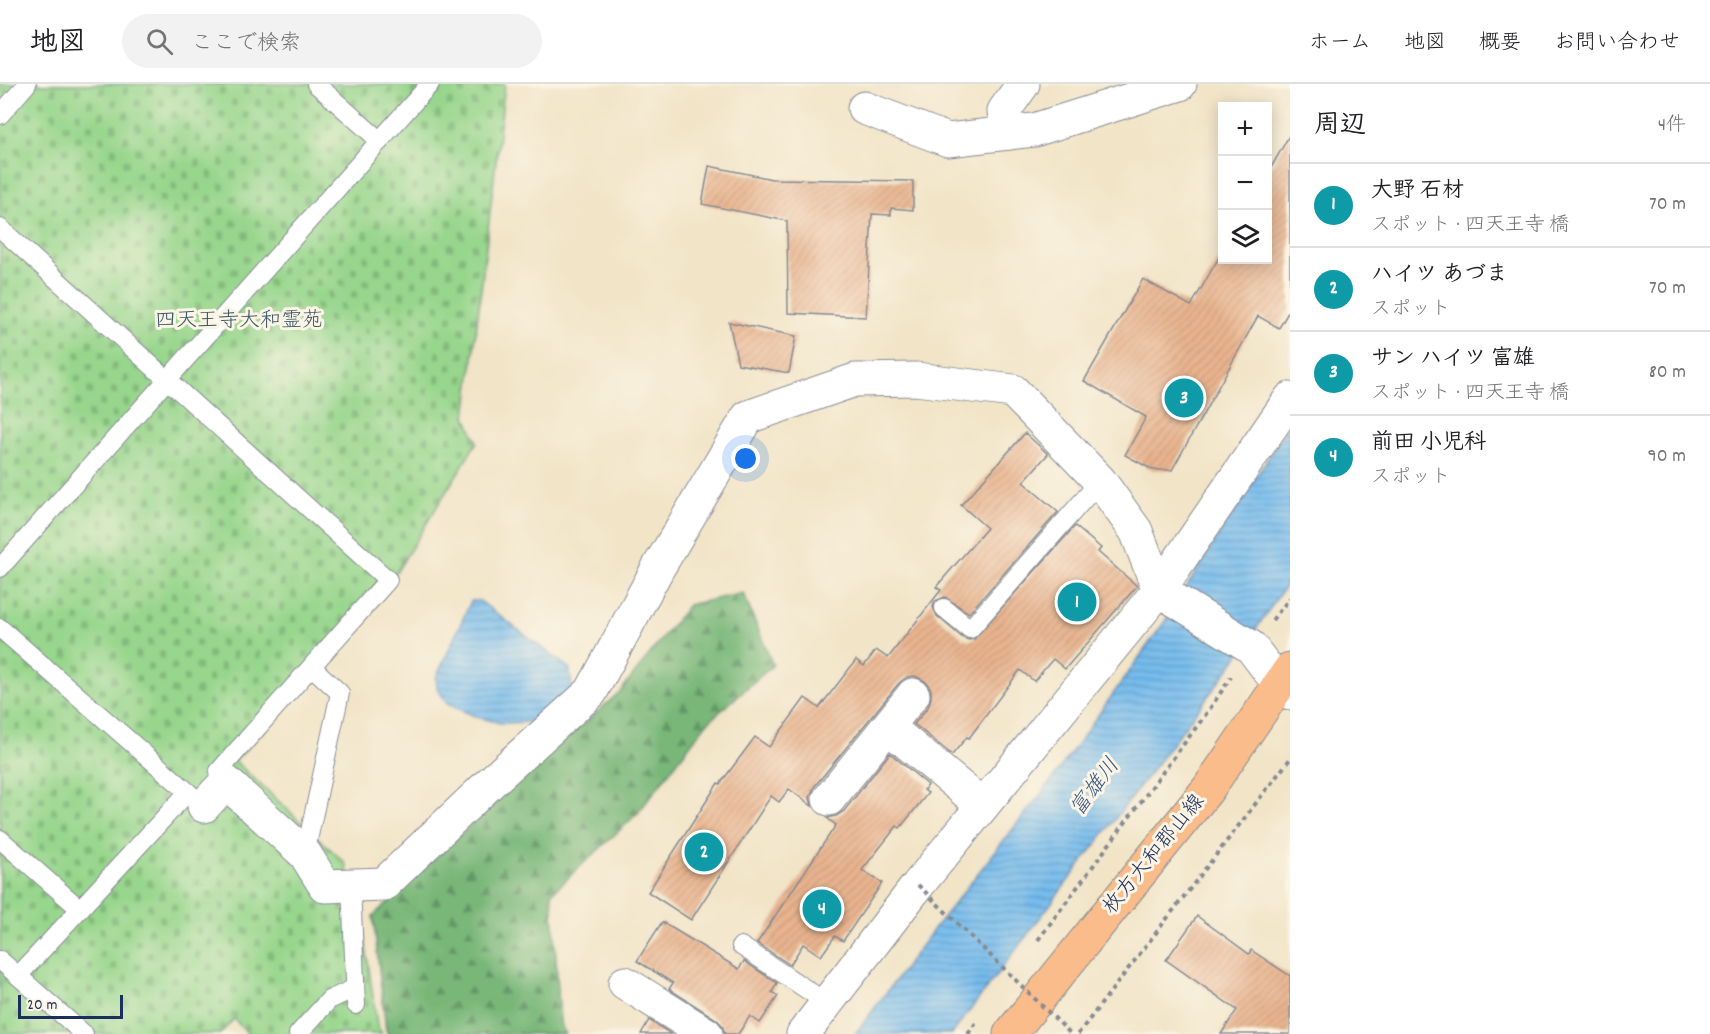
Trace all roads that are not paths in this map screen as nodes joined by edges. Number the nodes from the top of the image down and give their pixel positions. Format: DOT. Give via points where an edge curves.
graph roads {
  1 [pos="27,84"];
  2 [pos="316,84"];
  3 [pos="430,84"];
  4 [pos="1023,84"];
  5 [pos="1171,85"];
  6 [pos="864,108"];
  7 [pos="0,115"];
  8 [pos="1009,133"];
  9 [pos="380,141"];
  10 [pos="0,228"];
  11 [pos="167,380"];
  12 [pos="1290,399"];
  13 [pos="1100,481"];
  14 [pos="0,568"];
  15 [pos="1159,590"];
  16 [pos="944,608"];
  17 [pos="0,628"];
  18 [pos="312,667"];
  19 [pos="1286,682"];
  20 [pos="913,695"];
  21 [pos="888,727"];
  22 [pos="226,782"];
  23 [pos="196,799"];
  24 [pos="829,799"];
  25 [pos="982,805"];
  26 [pos="0,839"];
  27 [pos="304,854"];
  28 [pos="351,885"];
  29 [pos="80,909"];
  30 [pos="741,946"];
  31 [pos="0,960"];
  32 [pos="18,976"];
  33 [pos="625,982"];
  34 [pos="827,1003"];
  35 [pos="84,1034"];
  36 [pos="298,1034"];
  37 [pos="706,1034"];
  38 [pos="803,1034"];
  39 [pos="1010,1034"];
  1 -- 7 [label="lane"];
  2 -- 9 [label="lane"];
  3 -- 9 [label="lane"];
  4 -- 8 [label="street" via="1004,111"];
  5 -- 8 [label="street" via="1034,130"];
  6 -- 8 [label="street" via="948,140"];
  9 -- 11 [label="lane"];
  10 -- 11 [label="lane"];
  11 -- 14 [label="lane"];
  11 -- 18 [label="lane" via="388,580"];
  12 -- 15 [label="street"];
  13 -- 15 [label="street" via="1136,531"];
  13 -- 16 [label="lane" via="970,629"];
  13 -- 28 [label="street" via="1013,391 916,378 855,380 748,417 658,568 591,692 384,884"];
  15 -- 19 [label="street" via="1251,647"];
  15 -- 25 [label="street"];
  17 -- 23 [label="lane"];
  18 -- 22 [label="lane" via="219,771"];
  18 -- 27 [label="lane" via="340,693"];
  19 -- 39 [label="main road, 枚方大和郡山線" via="1208,789"];
  20 -- 21 [label="street"];
  21 -- 24 [label="street"];
  21 -- 25 [label="street"];
  22 -- 23 [label="street"];
  22 -- 27 [label="street"];
  23 -- 29 [label="lane"];
  25 -- 34 [label="street"];
  26 -- 29 [label="lane"];
  27 -- 28 [label="street" via="325,885"];
  28 -- 36 [label="lane" via="356,996 329,1000"];
  29 -- 32 [label="lane"];
  30 -- 34 [label="lane"];
  31 -- 32 [label="lane"];
  32 -- 35 [label="lane"];
  33 -- 37 [label="street"];
  34 -- 38 [label="street"];
}
